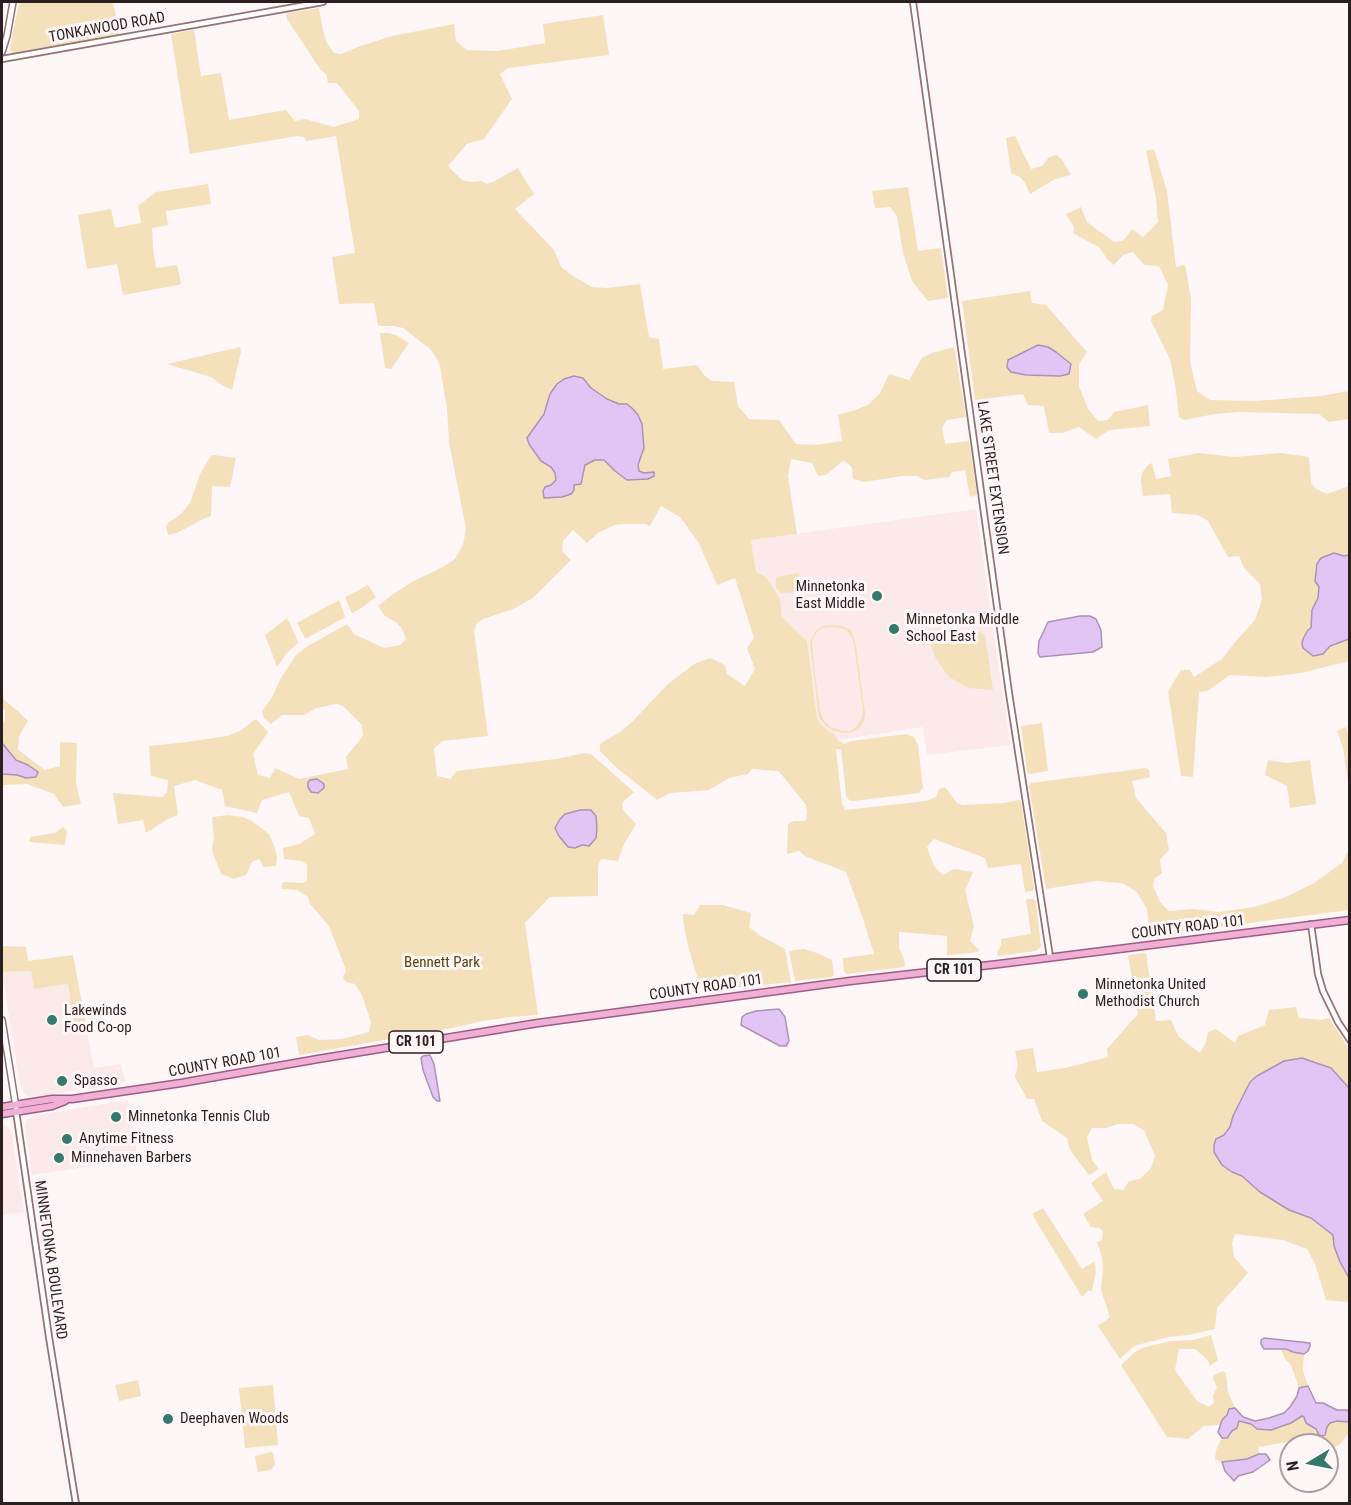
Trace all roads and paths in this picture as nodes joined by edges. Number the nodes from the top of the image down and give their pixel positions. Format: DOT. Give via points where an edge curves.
graph roads {
  1 [pos="13,2"];
  2 [pos="323,2"];
  3 [pos="913,2"];
  4 [pos="2,52"];
  5 [pos="2,59"];
  6 [pos="1350,920"];
  7 [pos="1311,924"];
  8 [pos="1050,957"];
  9 [pos="2,1020"];
  10 [pos="1350,1040"];
  11 [pos="2,1107"];
  12 [pos="16,1108"];
  13 [pos="2,1114"];
  14 [pos="76,1503"];
  1 -- 4 [label="main road"];
  2 -- 5 [label="street, TONKAWOOD ROAD"];
  3 -- 8 [label="street, LAKE STREET EXTENSION" via="1009,693"];
  6 -- 7 [label="main road, COUNTY ROAD 101 / CR 101"];
  7 -- 8 [label="main road, COUNTY ROAD 101 / CR 101"];
  7 -- 10 [label="street" via="1323,991"];
  8 -- 12 [label="main road, COUNTY ROAD 101 / CR 101" via="538,1023 68,1100 52,1106"];
  9 -- 12 [label="main road, MINNETONKA BOULEVARD"];
  11 -- 12 [label="main road, COUNTY ROAD 101 / CR 101"];
  12 -- 13 [label="main road, COUNTY ROAD 101 / CR 101"];
  12 -- 14 [label="street, MINNETONKA BOULEVARD"];
}
